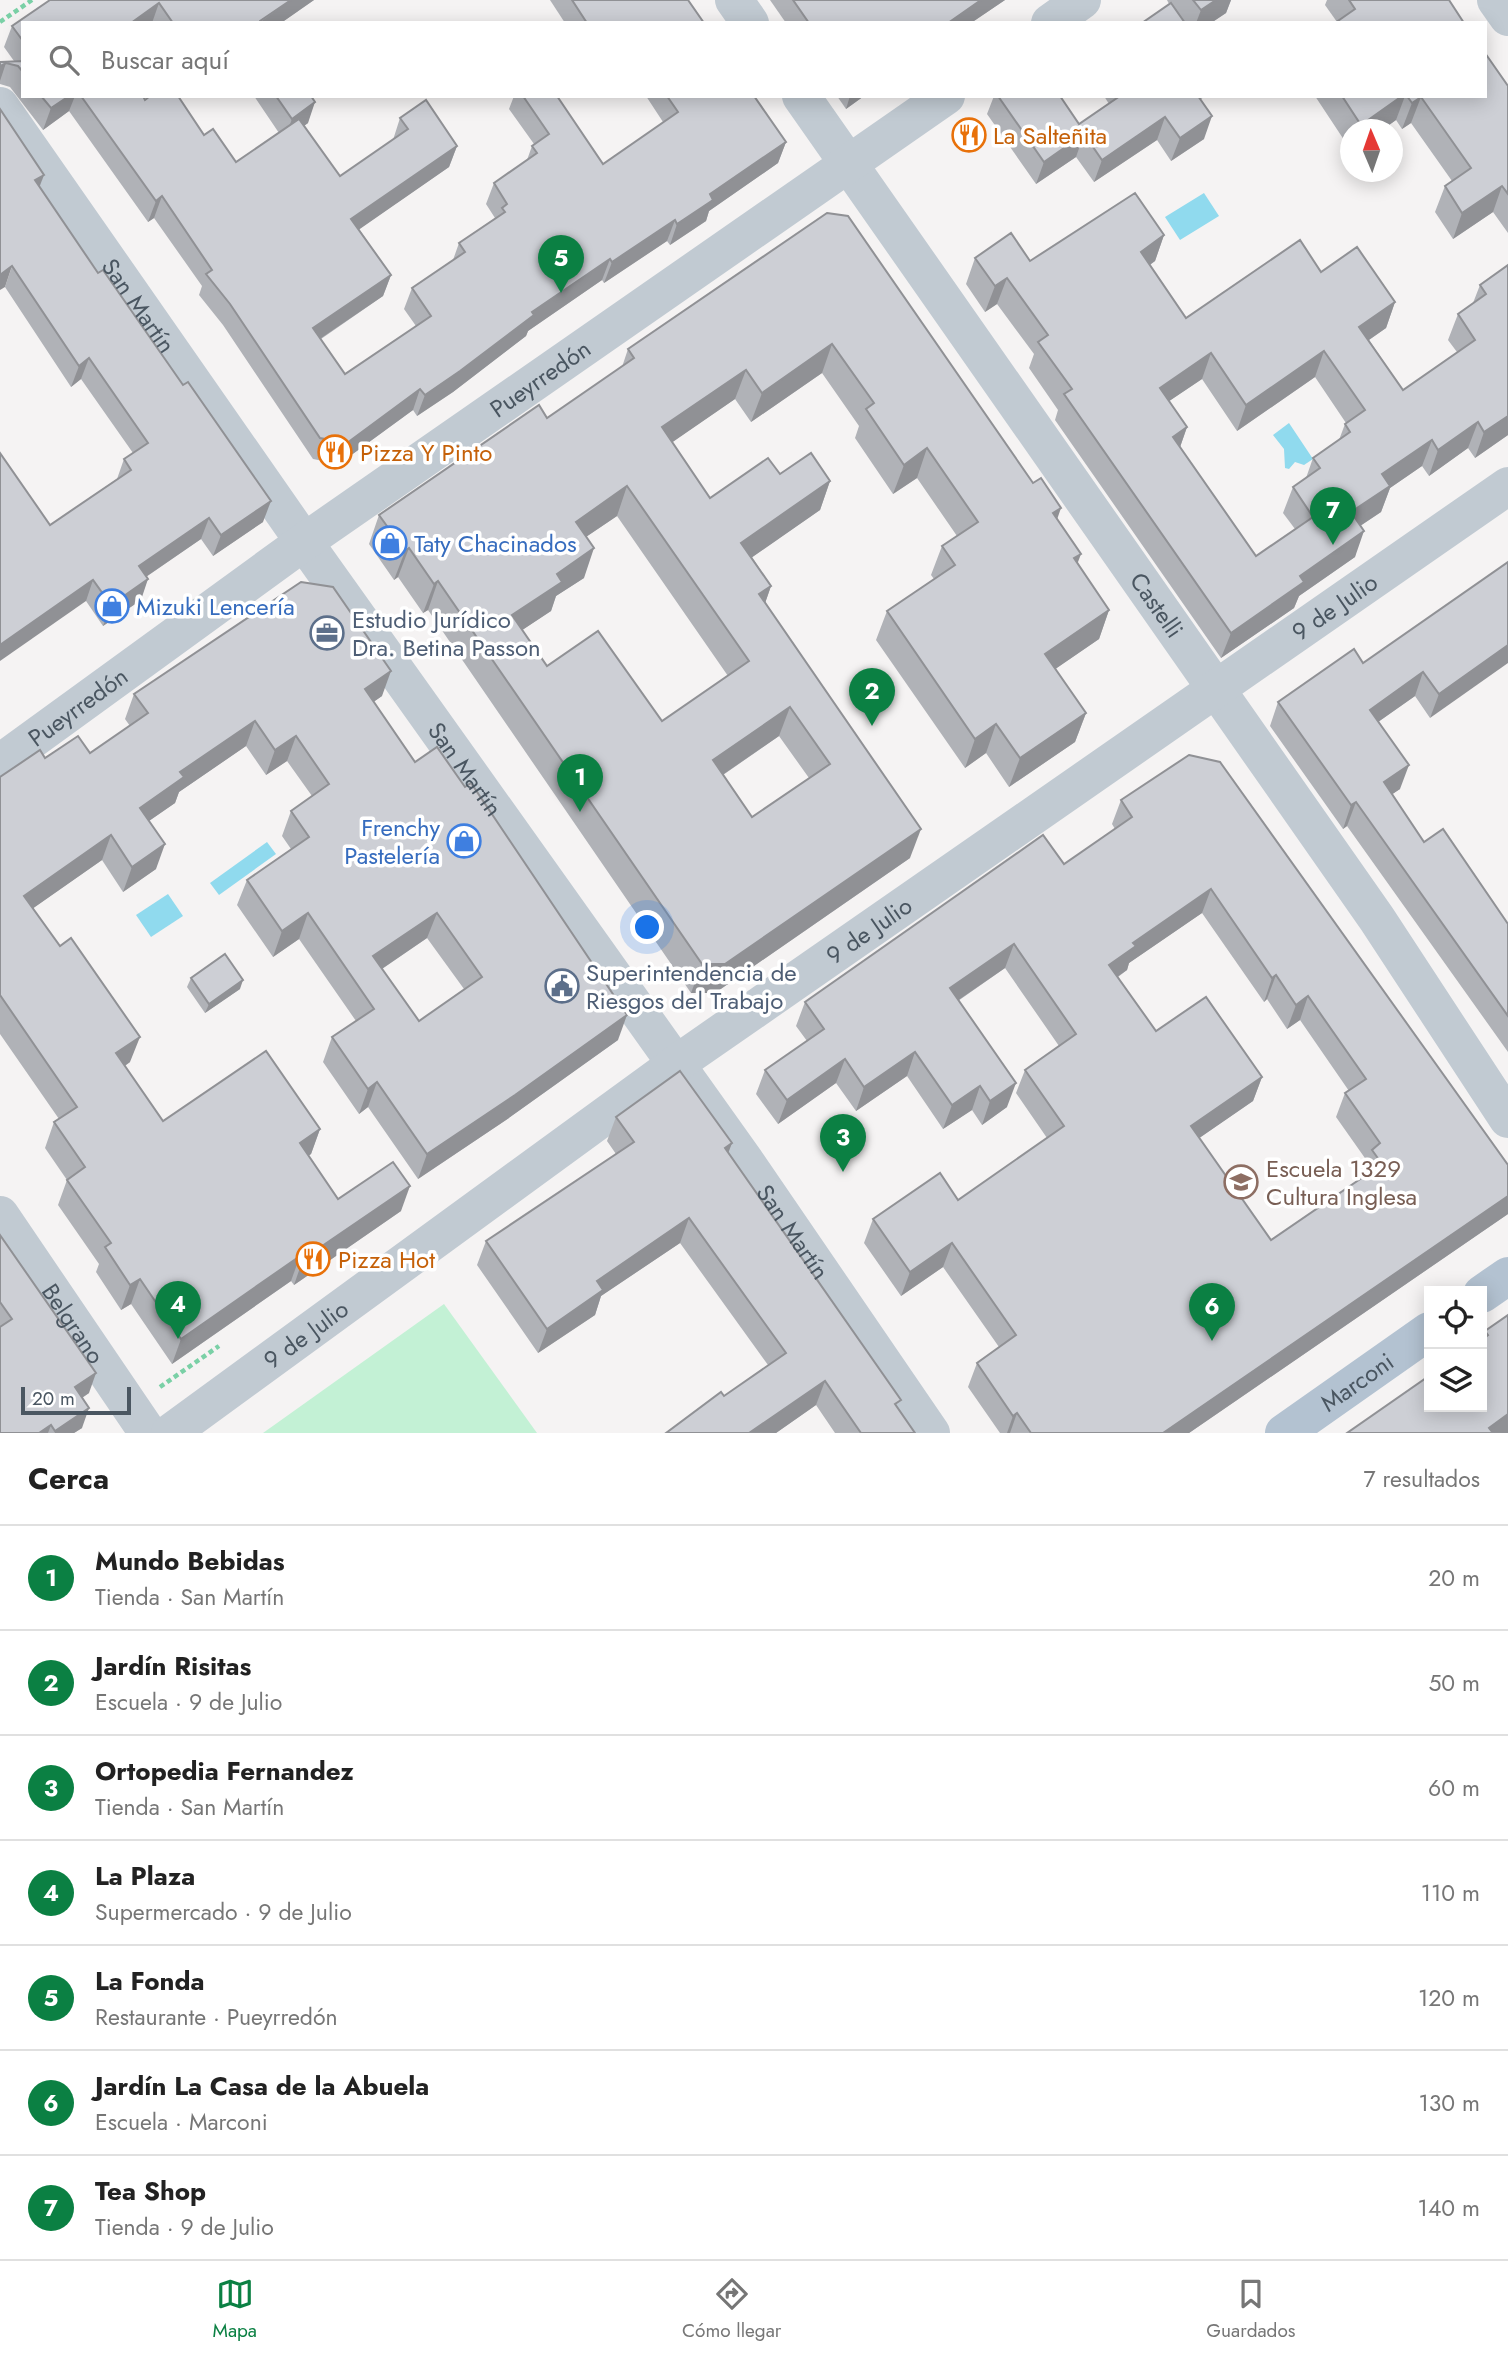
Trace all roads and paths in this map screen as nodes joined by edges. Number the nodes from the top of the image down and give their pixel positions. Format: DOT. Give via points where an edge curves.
graph roads {
  1 [pos="32,0"];
  2 [pos="734,0"];
  3 [pos="1082,0"];
  4 [pos="1496,0"];
  5 [pos="1508,18"];
  6 [pos="749,21"];
  7 [pos="1053,21"];
  8 [pos="0,22"];
  9 [pos="803,98"];
  10 [pos="943,98"];
  11 [pos="0,106"];
  12 [pos="849,164"];
  13 [pos="1508,486"];
  14 [pos="304,542"];
  15 [pos="1216,689"];
  16 [pos="0,763"];
  17 [pos="676,1063"];
  18 [pos="1508,1119"];
  19 [pos="0,1215"];
  20 [pos="1508,1276"];
  21 [pos="1487,1291"];
  22 [pos="1424,1335"];
  23 [pos="148,1433"];
  24 [pos="170,1433"];
  25 [pos="931,1433"];
  26 [pos="1284,1433"];
  1 -- 8 [label="path"];
  2 -- 6 [label="street"];
  3 -- 7 [label="street"];
  4 -- 5 [label="street"];
  9 -- 12 [label="street, Castelli"];
  10 -- 12 [label="street, Pueyrredón"];
  11 -- 14 [label="street, San Martín"];
  12 -- 14 [label="street, Pueyrredón"];
  12 -- 15 [label="street, Castelli"];
  13 -- 15 [label="street, 9 de Julio"];
  14 -- 16 [label="street, Pueyrredón"];
  14 -- 17 [label="street, San Martín"];
  15 -- 17 [label="street, 9 de Julio"];
  15 -- 18 [label="street, Castelli" via="1377,919"];
  17 -- 24 [label="street, 9 de Julio"];
  17 -- 25 [label="street, San Martín"];
  19 -- 23 [label="street, Belgrano"];
  20 -- 21 [label="main road"];
  22 -- 26 [label="main road, Marconi"];
}
